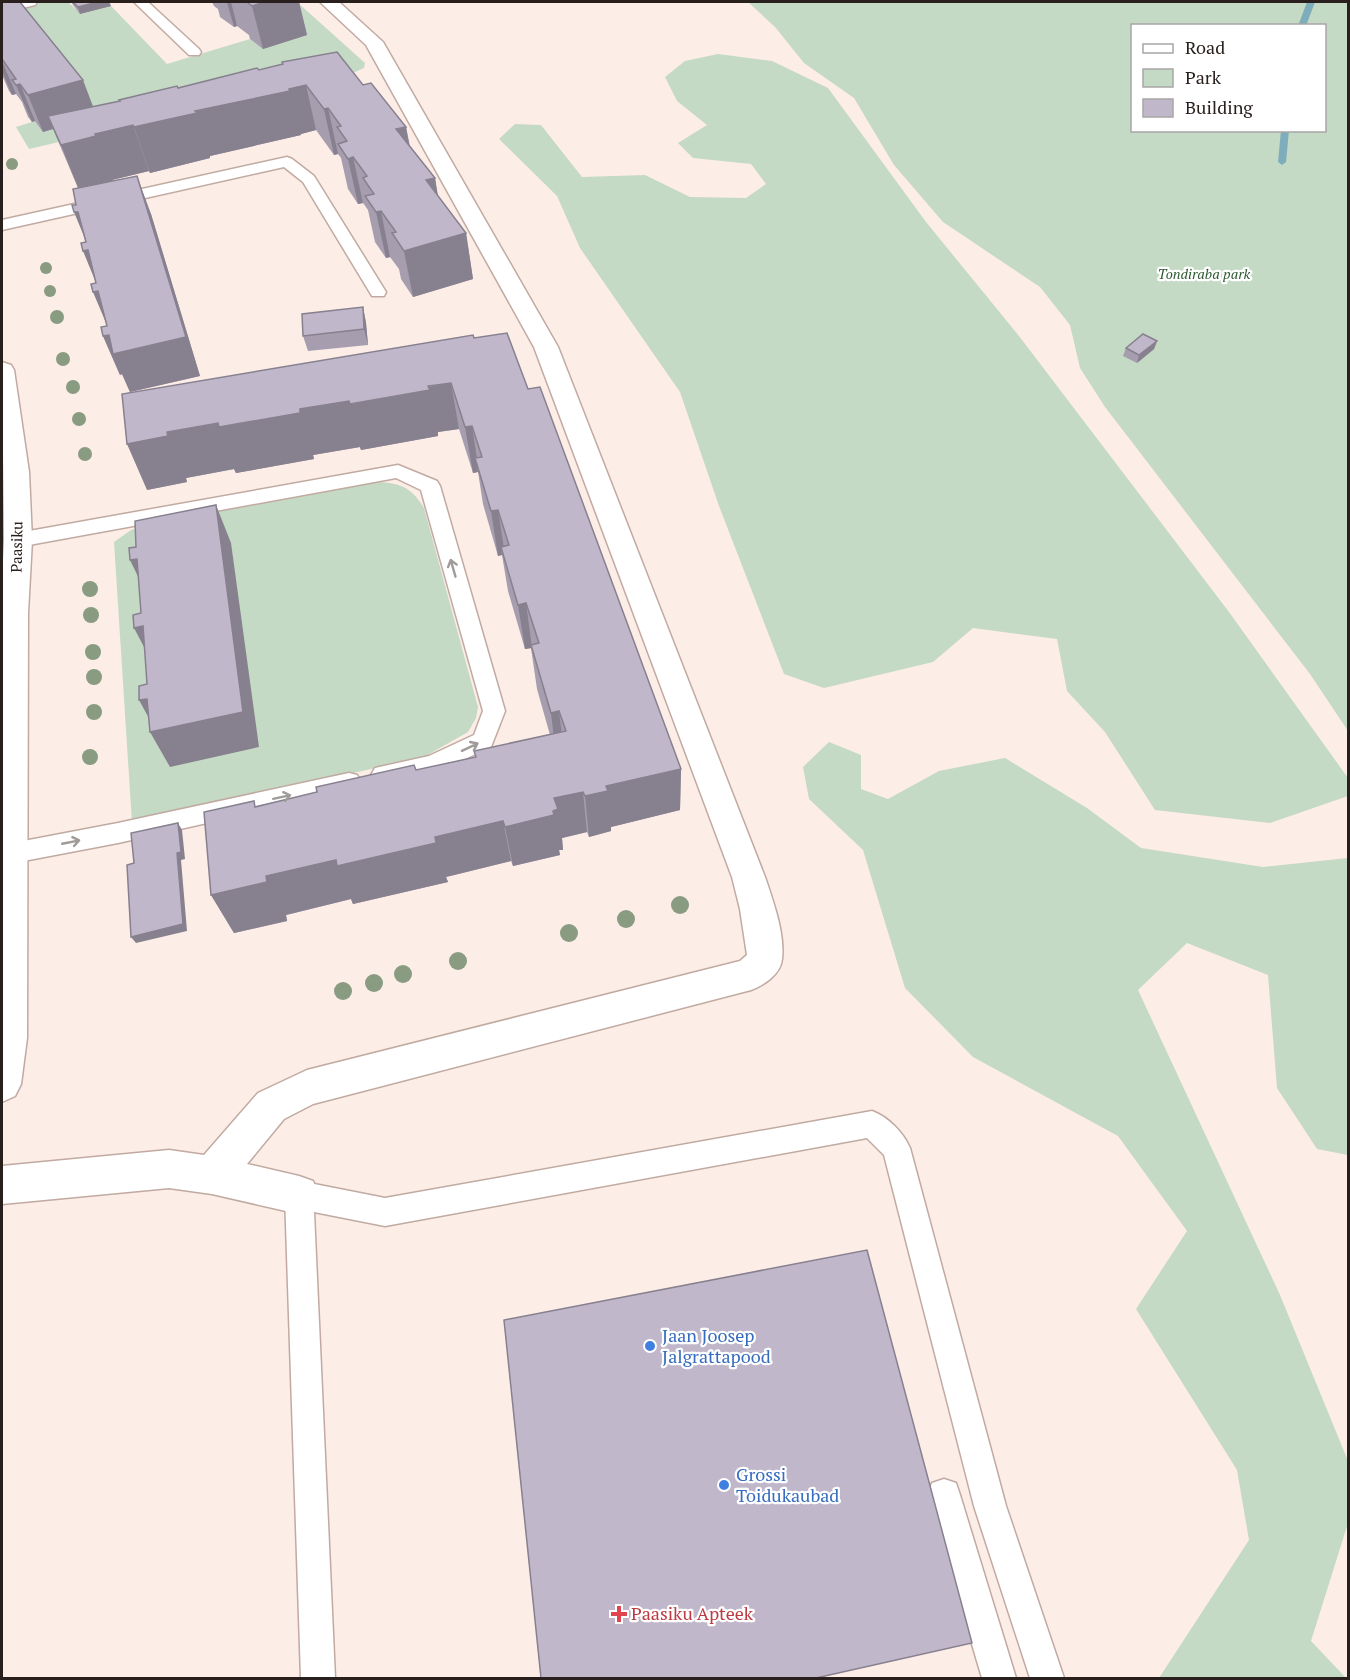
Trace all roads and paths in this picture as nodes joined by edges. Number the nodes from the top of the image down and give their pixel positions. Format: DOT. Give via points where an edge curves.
graph roads {
  1 [pos="30,2"];
  2 [pos="141,2"];
  3 [pos="329,2"];
  4 [pos="2,9"];
  5 [pos="194,52"];
  6 [pos="2,225"];
  7 [pos="378,292"];
  8 [pos="2,370"];
  9 [pos="18,540"];
  10 [pos="13,853"];
  11 [pos="2,1084"];
  12 [pos="212,1175"];
  13 [pos="2,1185"];
  14 [pos="299,1195"];
  15 [pos="945,1495"];
  16 [pos="318,1678"];
  17 [pos="999,1678"];
  18 [pos="1047,1678"];
  1 -- 4 [label="lane"];
  2 -- 5 [label="lane"];
  3 -- 12 [label="street" via="374,42 546,346 751,877 763,927 765,960 751,974 307,1088 271,1106"];
  6 -- 7 [label="lane" via="287,162 309,179"];
  8 -- 9 [label="street, Paasiku" via="16,472"];
  9 -- 10 [label="street, Paasiku"];
  10 -- 9 [label="lane, one-way" via="433,764 483,741 494,711 430,486 398,471"];
  10 -- 11 [label="street, Paasiku" via="9,1038"];
  12 -- 13 [label="street" via="169,1169"];
  12 -- 14 [label="street"];
  14 -- 16 [label="lane"];
  14 -- 18 [label="lane" via="385,1212 872,1124 896,1148 990,1506"];
  15 -- 17 [label="lane"];
}
